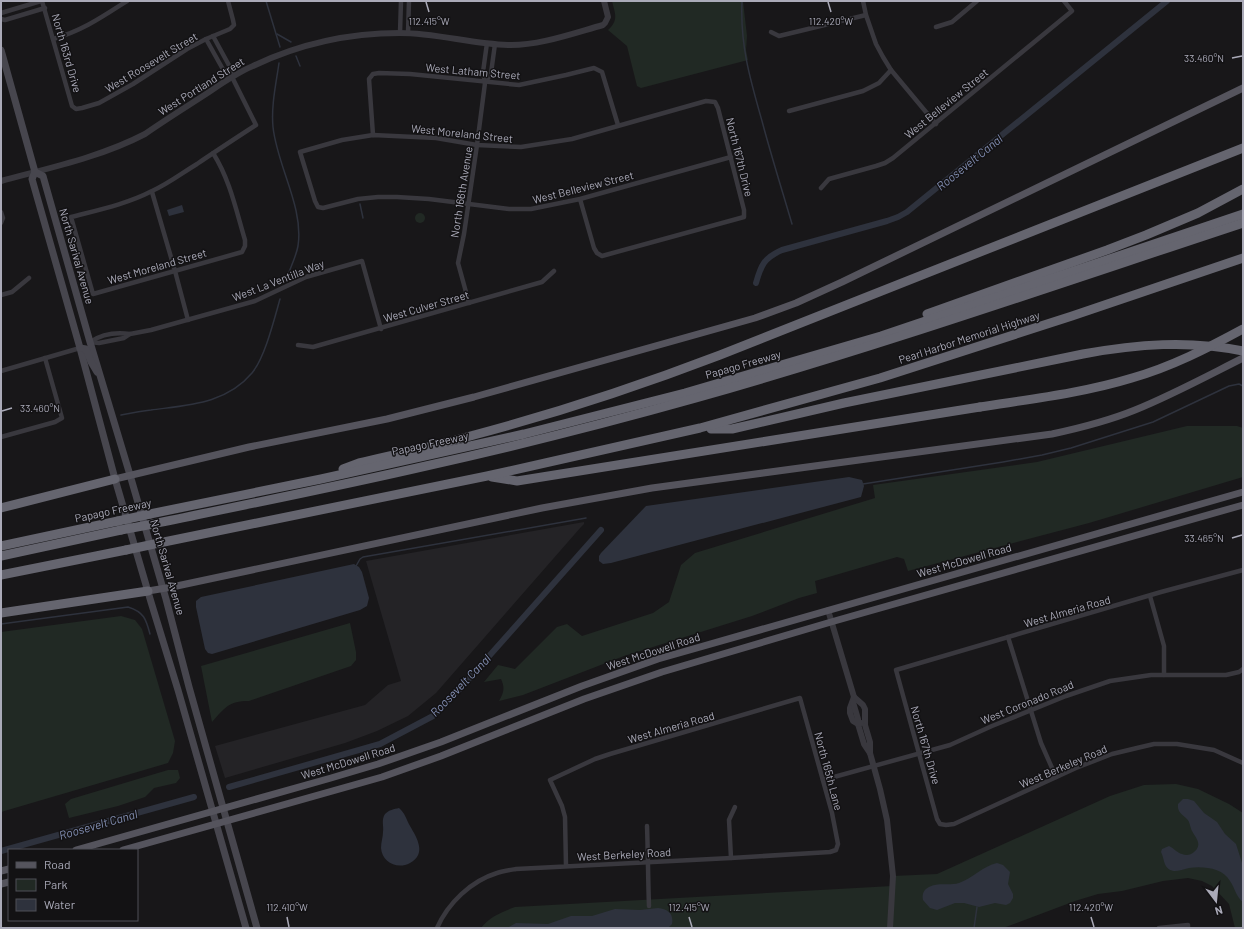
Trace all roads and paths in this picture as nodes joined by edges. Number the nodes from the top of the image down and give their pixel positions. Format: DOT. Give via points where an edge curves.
graph roads {
  1 [pos="42,1"];
  2 [pos="127,1"];
  3 [pos="228,1"];
  4 [pos="401,1"];
  5 [pos="409,1"];
  6 [pos="604,1"];
  7 [pos="863,1"];
  8 [pos="977,1"];
  9 [pos="1064,1"];
  10 [pos="45,8"];
  11 [pos="1,13"];
  12 [pos="866,15"];
  13 [pos="1,19"];
  14 [pos="936,27"];
  15 [pos="771,32"];
  16 [pos="400,33"];
  17 [pos="408,33"];
  18 [pos="212,36"];
  19 [pos="53,39"];
  20 [pos="206,39"];
  21 [pos="487,43"];
  22 [pos="494,44"];
  23 [pos="1,50"];
  24 [pos="892,70"];
  25 [pos="232,77"];
  26 [pos="485,82"];
  27 [pos="1243,88"];
  28 [pos="715,102"];
  29 [pos="76,109"];
  30 [pos="789,111"];
  31 [pos="936,124"];
  32 [pos="618,125"];
  33 [pos="373,135"];
  34 [pos="477,145"];
  35 [pos="1243,148"];
  36 [pos="213,153"];
  37 [pos="731,157"];
  38 [pos="35,172"];
  39 [pos="1,180"];
  40 [pos="821,188"];
  41 [pos="1243,189"];
  42 [pos="152,192"];
  43 [pos="580,199"];
  44 [pos="468,204"];
  45 [pos="318,207"];
  46 [pos="1,212"];
  47 [pos="1243,214"];
  48 [pos="1,223"];
  49 [pos="1243,223"];
  50 [pos="1243,258"];
  51 [pos="175,271"];
  52 [pos="554,271"];
  53 [pos="29,278"];
  54 [pos="61,281"];
  55 [pos="1,295"];
  56 [pos="469,303"];
  57 [pos="188,320"];
  58 [pos="380,329"];
  59 [pos="1243,329"];
  60 [pos="90,342"];
  61 [pos="859,342"];
  62 [pos="298,345"];
  63 [pos="80,348"];
  64 [pos="1243,351"];
  65 [pos="45,358"];
  66 [pos="1243,358"];
  67 [pos="1,371"];
  68 [pos="101,377"];
  69 [pos="700,428"];
  70 [pos="1,437"];
  71 [pos="130,475"];
  72 [pos="487,476"];
  73 [pos="115,479"];
  74 [pos="321,479"];
  75 [pos="1243,492"];
  76 [pos="1243,505"];
  77 [pos="1,508"];
  78 [pos="1,546"];
  79 [pos="1,556"];
  80 [pos="1243,570"];
  81 [pos="1,575"];
  82 [pos="163,589"];
  83 [pos="148,591"];
  84 [pos="1150,596"];
  85 [pos="828,610"];
  86 [pos="1,613"];
  87 [pos="832,622"];
  88 [pos="1008,637"];
  89 [pos="1243,669"];
  90 [pos="896,670"];
  91 [pos="1164,675"];
  92 [pos="800,698"];
  93 [pos="853,699"];
  94 [pos="1030,710"];
  95 [pos="865,722"];
  96 [pos="858,724"];
  97 [pos="870,753"];
  98 [pos="919,754"];
  99 [pos="1243,763"];
  100 [pos="874,766"];
  101 [pos="1056,777"];
  102 [pos="823,780"];
  103 [pos="735,807"];
  104 [pos="223,809"];
  105 [pos="213,812"];
  106 [pos="226,821"];
  107 [pos="216,824"];
  108 [pos="940,824"];
  109 [pos="647,826"];
  110 [pos="80,849"];
  111 [pos="127,849"];
  112 [pos="836,850"];
  113 [pos="731,858"];
  114 [pos="648,862"];
  115 [pos="566,866"];
  116 [pos="649,906"];
  117 [pos="1188,926"];
  118 [pos="246,928"];
  119 [pos="257,928"];
  120 [pos="437,928"];
  121 [pos="890,928"];
  122 [pos="1160,928"];
  1 -- 10 [label="street, North 163rd Drive"];
  1 -- 11 [label="street"];
  2 -- 19 [label="street" via="87,26"];
  3 -- 18 [label="street, West Roosevelt Street" via="234,25"];
  4 -- 16 [label="street"];
  5 -- 17 [label="street"];
  6 -- 22 [label="street, West Portland Street" via="608,18 603,25 538,42"];
  7 -- 12 [label="street"];
  8 -- 14 [label="street" via="952,22"];
  9 -- 31 [label="street, West Belleview Street" via="1072,11"];
  10 -- 13 [label="street"];
  10 -- 19 [label="street, North 163rd Drive"];
  12 -- 15 [label="street" via="779,36"];
  12 -- 24 [label="street" via="876,44"];
  16 -- 17 [label="street, West Portland Street"];
  16 -- 25 [label="street, West Portland Street" via="367,34 324,41 294,49"];
  17 -- 21 [label="street, West Portland Street"];
  18 -- 20 [label="street, West Roosevelt Street"];
  18 -- 25 [label="street" via="231,69"];
  19 -- 29 [label="street, North 163rd Drive" via="72,106"];
  20 -- 25 [label="street" via="225,73"];
  20 -- 29 [label="street, West Roosevelt Street" via="99,103"];
  21 -- 22 [label="street, West Portland Street"];
  21 -- 26 [label="street, North 166th Avenue" via="483,72"];
  22 -- 26 [label="street, North 166th Avenue" via="491,73"];
  23 -- 38 [label="main road, North Sarival Avenue"];
  24 -- 30 [label="street" via="879,83 863,91"];
  24 -- 31 [label="street"];
  25 -- 36 [label="street" via="256,125"];
  25 -- 38 [label="street, West Portland Street" via="131,141"];
  26 -- 32 [label="street, West Latham Street" via="519,85 594,68 602,72"];
  26 -- 33 [label="street, West Latham Street" via="410,74 373,74 369,79"];
  26 -- 34 [label="street, North 166th Avenue"];
  27 -- 71 [label="main road" via="842,282 755,318 441,406"];
  28 -- 32 [label="street, West Moreland Street" via="706,101"];
  28 -- 37 [label="street, North 167th Drive"];
  31 -- 40 [label="street, West Belleview Street" via="885,163 829,179"];
  32 -- 34 [label="street, West Moreland Street" via="572,139 521,147"];
  33 -- 34 [label="street, West Moreland Street" via="436,138"];
  33 -- 45 [label="street, West Moreland Street" via="342,140 300,152"];
  34 -- 44 [label="street, North 166th Avenue"];
  35 -- 74 [label="highway" via="646,382 473,436 358,463"];
  36 -- 42 [label="street"];
  36 -- 51 [label="street, West Moreland Street" via="228,182 245,246 242,252"];
  37 -- 43 [label="street, West Belleview Street"];
  37 -- 43 [label="street, North 167th Drive" via="744,217 602,256 594,248"];
  38 -- 39 [label="street, West Portland Street"];
  38 -- 54 [label="main road, North Sarival Avenue" via="32,179"];
  38 -- 60 [label="main road, North Sarival Avenue" via="42,176"];
  41 -- 61 [label="highway" via="1198,213 1146,235 940,309"];
  42 -- 51 [label="street"];
  42 -- 51 [label="street, West Moreland Street" via="71,217 93,294"];
  43 -- 44 [label="street, West Belleview Street" via="531,209"];
  44 -- 45 [label="street, West Belleview Street" via="417,198 378,197"];
  44 -- 56 [label="street, North 166th Avenue" via="458,263"];
  46 -- 48 [label="street"];
  47 -- 61 [label="highway"];
  49 -- 79 [label="highway, bridge" via="911,334 693,399 426,466"];
  50 -- 69 [label="highway, Pearl Harbor Memorial Highway" via="880,378"];
  51 -- 57 [label="street"];
  52 -- 56 [label="street, West Culver Street" via="542,282"];
  53 -- 55 [label="street" via="12,292"];
  54 -- 60 [label="main road" via="72,304 81,335"];
  54 -- 63 [label="main road, North Sarival Avenue"];
  56 -- 58 [label="street, West Culver Street"];
  57 -- 58 [label="street, West La Ventilla Way" via="255,301 306,277 362,261"];
  57 -- 60 [label="street, West La Ventilla Way" via="130,334 124,338 99,343"];
  58 -- 62 [label="street, West Culver Street" via="313,347"];
  59 -- 72 [label="highway, bridge" via="1192,355 1134,378 1076,392 517,481"];
  60 -- 68 [label="main road, North Sarival Avenue"];
  61 -- 74 [label="highway, Papago Freeway" via="699,389 524,434"];
  63 -- 65 [label="street"];
  63 -- 68 [label="main road" via="86,349"];
  63 -- 73 [label="main road, North Sarival Avenue"];
  64 -- 69 [label="highway" via="1219,346 1185,344 1116,349 844,403 732,429"];
  65 -- 67 [label="street"];
  65 -- 70 [label="street" via="62,418"];
  66 -- 82 [label="main road" via="1179,391 1134,410 1093,424 1058,432 686,483 602,497"];
  68 -- 71 [label="main road, North Sarival Avenue"];
  69 -- 72 [label="highway"];
  71 -- 73 [label="main road"];
  71 -- 82 [label="main road, North Sarival Avenue"];
  72 -- 81 [label="highway, bridge"];
  73 -- 77 [label="highway"];
  73 -- 83 [label="main road, North Sarival Avenue"];
  74 -- 78 [label="highway, Papago Freeway, bridge"];
  75 -- 85 [label="main road, West McDowell Road"];
  76 -- 87 [label="main road, West McDowell Road"];
  80 -- 84 [label="street, West Almeria Road"];
  82 -- 83 [label="main road"];
  82 -- 104 [label="main road, North Sarival Avenue"];
  83 -- 86 [label="highway"];
  83 -- 105 [label="main road, North Sarival Avenue"];
  84 -- 88 [label="street, West Almeria Road"];
  84 -- 91 [label="street" via="1164,646"];
  85 -- 87 [label="street"];
  85 -- 104 [label="main road, West McDowell Road" via="658,659 575,688 423,749"];
  87 -- 93 [label="street"];
  87 -- 106 [label="main road, West McDowell Road" via="631,682 382,777"];
  88 -- 90 [label="street, West Almeria Road"];
  88 -- 94 [label="street"];
  89 -- 91 [label="street, West Coronado Road" via="1226,675"];
  90 -- 98 [label="street, North 167th Drive"];
  91 -- 94 [label="street, West Coronado Road" via="1110,681"];
  92 -- 102 [label="street, North 165th Lane"];
  92 -- 115 [label="street, West Almeria Road" via="610,754 550,780 565,817"];
  93 -- 95 [label="street" via="863,705"];
  93 -- 96 [label="street"];
  94 -- 98 [label="street, West Coronado Road" via="950,745"];
  94 -- 101 [label="street"];
  95 -- 96 [label="street"];
  95 -- 97 [label="street"];
  96 -- 97 [label="street" via="864,744"];
  97 -- 100 [label="street"];
  98 -- 100 [label="street, West Coronado Road"];
  98 -- 108 [label="street, North 167th Drive"];
  99 -- 101 [label="street, West Berkeley Road" via="1214,750 1177,744 1154,744 1112,754"];
  100 -- 102 [label="street, West Coronado Road"];
  100 -- 121 [label="street" via="884,805 890,848"];
  101 -- 108 [label="street, West Berkeley Road" via="958,823"];
  102 -- 112 [label="street, North 165th Lane" via="834,821 838,844"];
  103 -- 113 [label="street" via="729,820"];
  104 -- 105 [label="main road, West McDowell Road"];
  104 -- 106 [label="main road, North Sarival Avenue"];
  105 -- 107 [label="main road, North Sarival Avenue"];
  105 -- 110 [label="main road, West McDowell Road"];
  106 -- 107 [label="main road, West McDowell Road"];
  106 -- 119 [label="main road, North Sarival Avenue"];
  107 -- 111 [label="main road, West McDowell Road"];
  107 -- 118 [label="main road, North Sarival Avenue"];
  109 -- 114 [label="street"];
  112 -- 113 [label="street, West Berkeley Road"];
  113 -- 114 [label="street, West Berkeley Road"];
  114 -- 115 [label="street, West Berkeley Road"];
  114 -- 116 [label="street"];
  115 -- 120 [label="street, West Berkeley Road" via="516,869 490,876 472,886 454,902"];
  117 -- 122 [label="street"];
}
